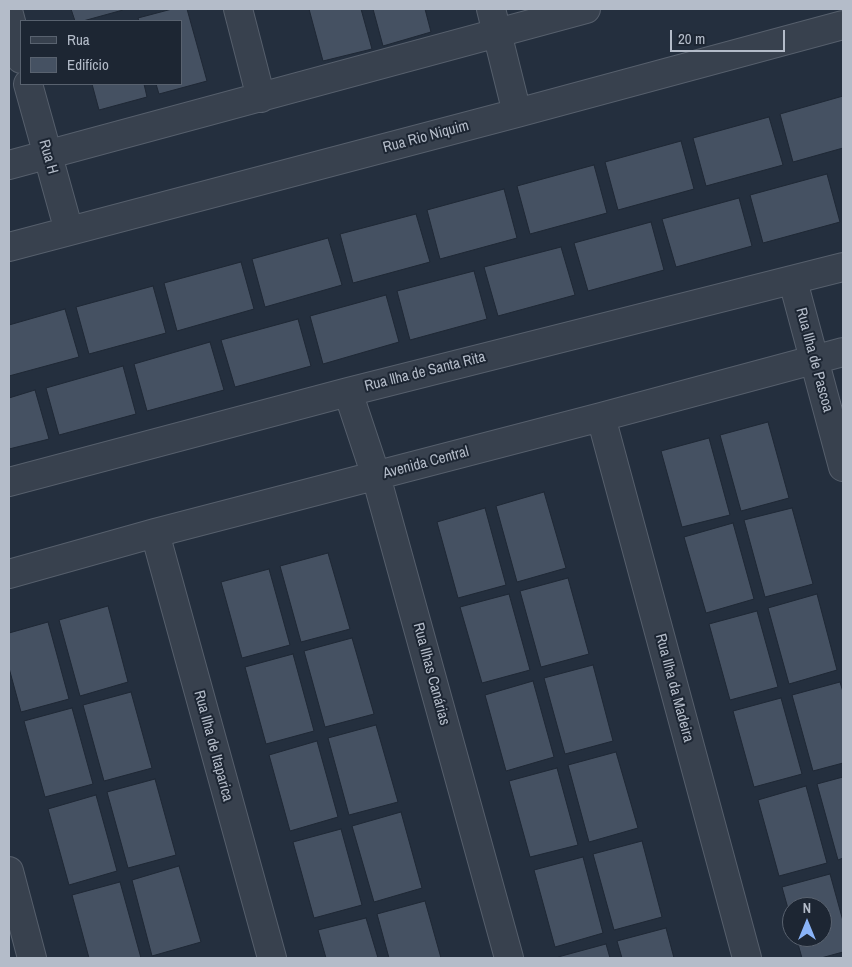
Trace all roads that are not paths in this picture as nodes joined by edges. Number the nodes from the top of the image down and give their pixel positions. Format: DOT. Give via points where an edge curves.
graph roads {
  1 [pos="238,9"];
  2 [pos="586,9"];
  3 [pos="9,14"];
  4 [pos="495,21"];
  5 [pos="843,25"];
  6 [pos="20,55"];
  7 [pos="28,85"];
  8 [pos="261,98"];
  9 [pos="517,113"];
  10 [pos="47,155"];
  11 [pos="9,166"];
  12 [pos="69,231"];
  13 [pos="9,247"];
  14 [pos="843,267"];
  15 [pos="793,281"];
  16 [pos="843,352"];
  17 [pos="813,359"];
  18 [pos="348,392"];
  19 [pos="601,417"];
  20 [pos="843,467"];
  21 [pos="376,476"];
  22 [pos="9,482"];
  23 [pos="155,533"];
  24 [pos="9,574"];
  25 [pos="9,871"];
  26 [pos="32,958"];
  27 [pos="272,958"];
  28 [pos="509,958"];
  29 [pos="747,958"];
  1 -- 8 [label="street"];
  2 -- 4 [label="street"];
  3 -- 6 [label="street"];
  4 -- 8 [label="street"];
  4 -- 9 [label="street"];
  5 -- 9 [label="street, Rua Rio Niquim"];
  7 -- 10 [label="street, Rua H"];
  8 -- 10 [label="street"];
  9 -- 12 [label="street, Rua Rio Niquim"];
  10 -- 11 [label="street"];
  10 -- 12 [label="street, Rua H"];
  12 -- 13 [label="street, Rua Rio Niquim"];
  14 -- 15 [label="street, Rua llha de Santa Rita"];
  15 -- 17 [label="street, Rua Ilha de Pascoa"];
  15 -- 18 [label="street, Rua llha de Santa Rita"];
  16 -- 17 [label="street, Avenida Central"];
  17 -- 19 [label="street, Avenida Central"];
  17 -- 20 [label="street, Rua Ilha de Pascoa"];
  18 -- 21 [label="street, Rua Ilhas Canárias"];
  18 -- 22 [label="street, Rua llha de Santa Rita"];
  19 -- 21 [label="street, Avenida Central"];
  19 -- 29 [label="street, Rua Ilha da Madeira"];
  21 -- 23 [label="street, Avenida Central"];
  21 -- 28 [label="street, Rua Ilhas Canárias"];
  23 -- 24 [label="street, Avenida Central"];
  23 -- 27 [label="street, Rua Ilha de Itaparica"];
  25 -- 26 [label="street"];
}
